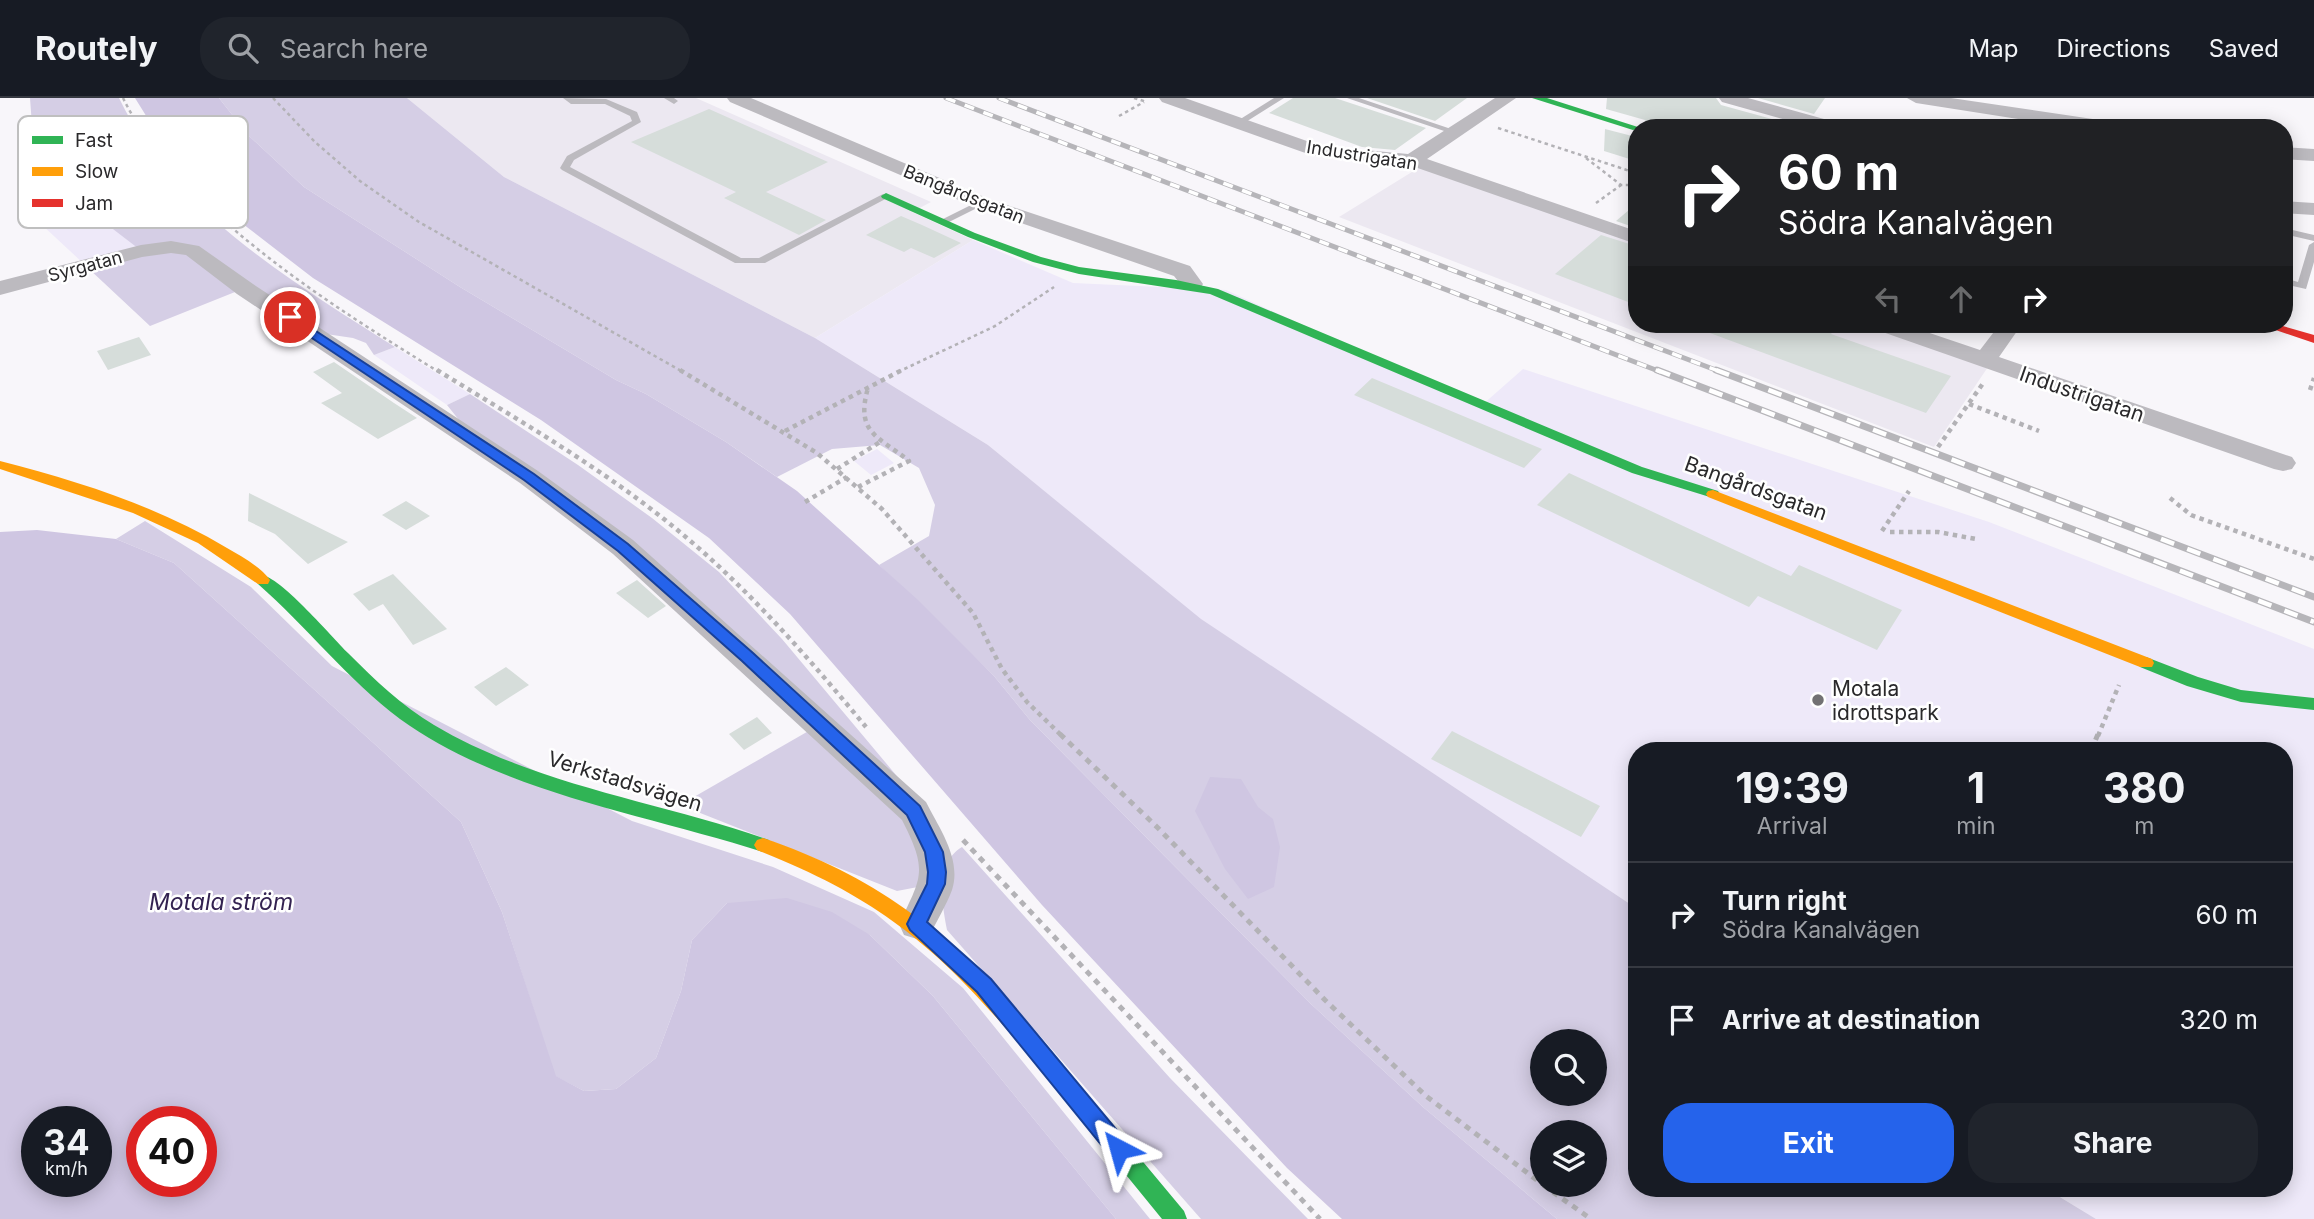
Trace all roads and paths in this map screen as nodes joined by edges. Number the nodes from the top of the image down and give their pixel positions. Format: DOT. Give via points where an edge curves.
graph roads {
  1 [pos="273,98"];
  2 [pos="567,98"];
  3 [pos="736,98"];
  4 [pos="1168,98"];
  5 [pos="1280,98"];
  6 [pos="1351,98"];
  7 [pos="1507,98"];
  8 [pos="1537,98"];
  9 [pos="1728,98"];
  10 [pos="1916,98"];
  11 [pos="1144,102"];
  12 [pos="1119,116"];
  13 [pos="1804,119"];
  14 [pos="2054,119"];
  15 [pos="1474,120"];
  16 [pos="1238,123"];
  17 [pos="1628,126"];
  18 [pos="1456,132"];
  19 [pos="2293,154"];
  20 [pos="2314,155"];
  21 [pos="1583,156"];
  22 [pos="1412,160"];
  23 [pos="1628,170"];
  24 [pos="1628,185"];
  25 [pos="887,196"];
  26 [pos="982,203"];
  27 [pos="2293,208"];
  28 [pos="2314,209"];
  29 [pos="944,221"];
  30 [pos="2293,233"];
  31 [pos="1628,236"];
  32 [pos="2314,238"];
  33 [pos="2314,244"];
  34 [pos="1077,270"];
  35 [pos="1192,284"];
  36 [pos="2293,284"];
  37 [pos="2302,287"];
  38 [pos="0,288"];
  39 [pos="2314,294"];
  40 [pos="1908,333"];
  41 [pos="2006,333"];
  42 [pos="2293,333"];
  43 [pos="2314,339"];
  44 [pos="1991,362"];
  45 [pos="2314,378"];
  46 [pos="868,387"];
  47 [pos="2310,390"];
  48 [pos="1969,404"];
  49 [pos="785,431"];
  50 [pos="2039,431"];
  51 [pos="880,442"];
  52 [pos="1938,447"];
  53 [pos="2283,463"];
  54 [pos="0,465"];
  55 [pos="837,469"];
  56 [pos="848,477"];
  57 [pos="858,487"];
  58 [pos="1909,491"];
  59 [pos="2170,498"];
  60 [pos="805,502"];
  61 [pos="1976,539"];
  62 [pos="2314,559"];
  63 [pos="2119,685"];
  64 [pos="2314,704"];
  65 [pos="2095,742"];
  66 [pos="917,924"];
  67 [pos="1530,1175"];
  68 [pos="1560,1197"];
  69 [pos="1176,1219"];
  70 [pos="1591,1219"];
  1 -- 49 [label="path" via="342,166 419,222"];
  2 -- 25 [label="lane" via="606,102 634,114 637,122 570,158 565,167 739,261 761,261"];
  3 -- 26 [label="street, Bangårdsgatan"];
  4 -- 16 [label="street, Industrigatan"];
  5 -- 16 [label="lane"];
  6 -- 18 [label="lane"];
  7 -- 15 [label="street"];
  8 -- 17 [label="street"];
  9 -- 13 [label="street"];
  10 -- 14 [label="street"];
  11 -- 12 [label="path"];
  15 -- 18 [label="street"];
  15 -- 21 [label="path"];
  16 -- 22 [label="street, Industrigatan" via="1318,151"];
  18 -- 22 [label="street"];
  19 -- 20 [label="street"];
  21 -- 23 [label="path"];
  21 -- 24 [label="path" via="1620,185"];
  22 -- 31 [label="street, Industrigatan"];
  25 -- 29 [label="street, Bangårdsgatan"];
  26 -- 29 [label="lane"];
  26 -- 35 [label="street, Bangårdsgatan" via="1167,265 1182,271"];
  27 -- 28 [label="street"];
  29 -- 34 [label="street, Bangårdsgatan" via="1039,260"];
  30 -- 32 [label="lane"];
  33 -- 37 [label="lane"];
  34 -- 35 [label="street, Bangårdsgatan"];
  34 -- 46 [label="path" via="995,326"];
  35 -- 64 [label="street, Bangårdsgatan" via="1637,470 1728,499 2193,682 2241,696"];
  36 -- 37 [label="lane"];
  37 -- 39 [label="lane"];
  38 -- 66 [label="street, Syrgatan" via="141,251 192,250 529,477 623,547 914,811 934,852 937,872"];
  40 -- 44 [label="street, Industrigatan"];
  41 -- 44 [label="street"];
  42 -- 43 [label="street"];
  44 -- 48 [label="path"];
  44 -- 53 [label="street, Industrigatan"];
  45 -- 47 [label="path"];
  46 -- 49 [label="path"];
  46 -- 51 [label="path" via="860,414"];
  48 -- 50 [label="path"];
  48 -- 52 [label="path"];
  49 -- 55 [label="path"];
  51 -- 55 [label="path"];
  51 -- 57 [label="path" via="909,461"];
  54 -- 66 [label="street, Verkstadsvägen" via="93,490 149,511 210,544 251,570 291,604 389,699 460,748 767,846 876,896"];
  55 -- 56 [label="path"];
  56 -- 57 [label="path"];
  56 -- 60 [label="path"];
  57 -- 67 [label="path" via="965,603 1027,702 1426,1096"];
  58 -- 61 [label="path" via="1882,532 1938,531"];
  59 -- 62 [label="path" via="2191,514"];
  63 -- 65 [label="path"];
  66 -- 69 [label="street, Verkstadsvägen" via="984,985"];
  68 -- 70 [label="path"];
}
